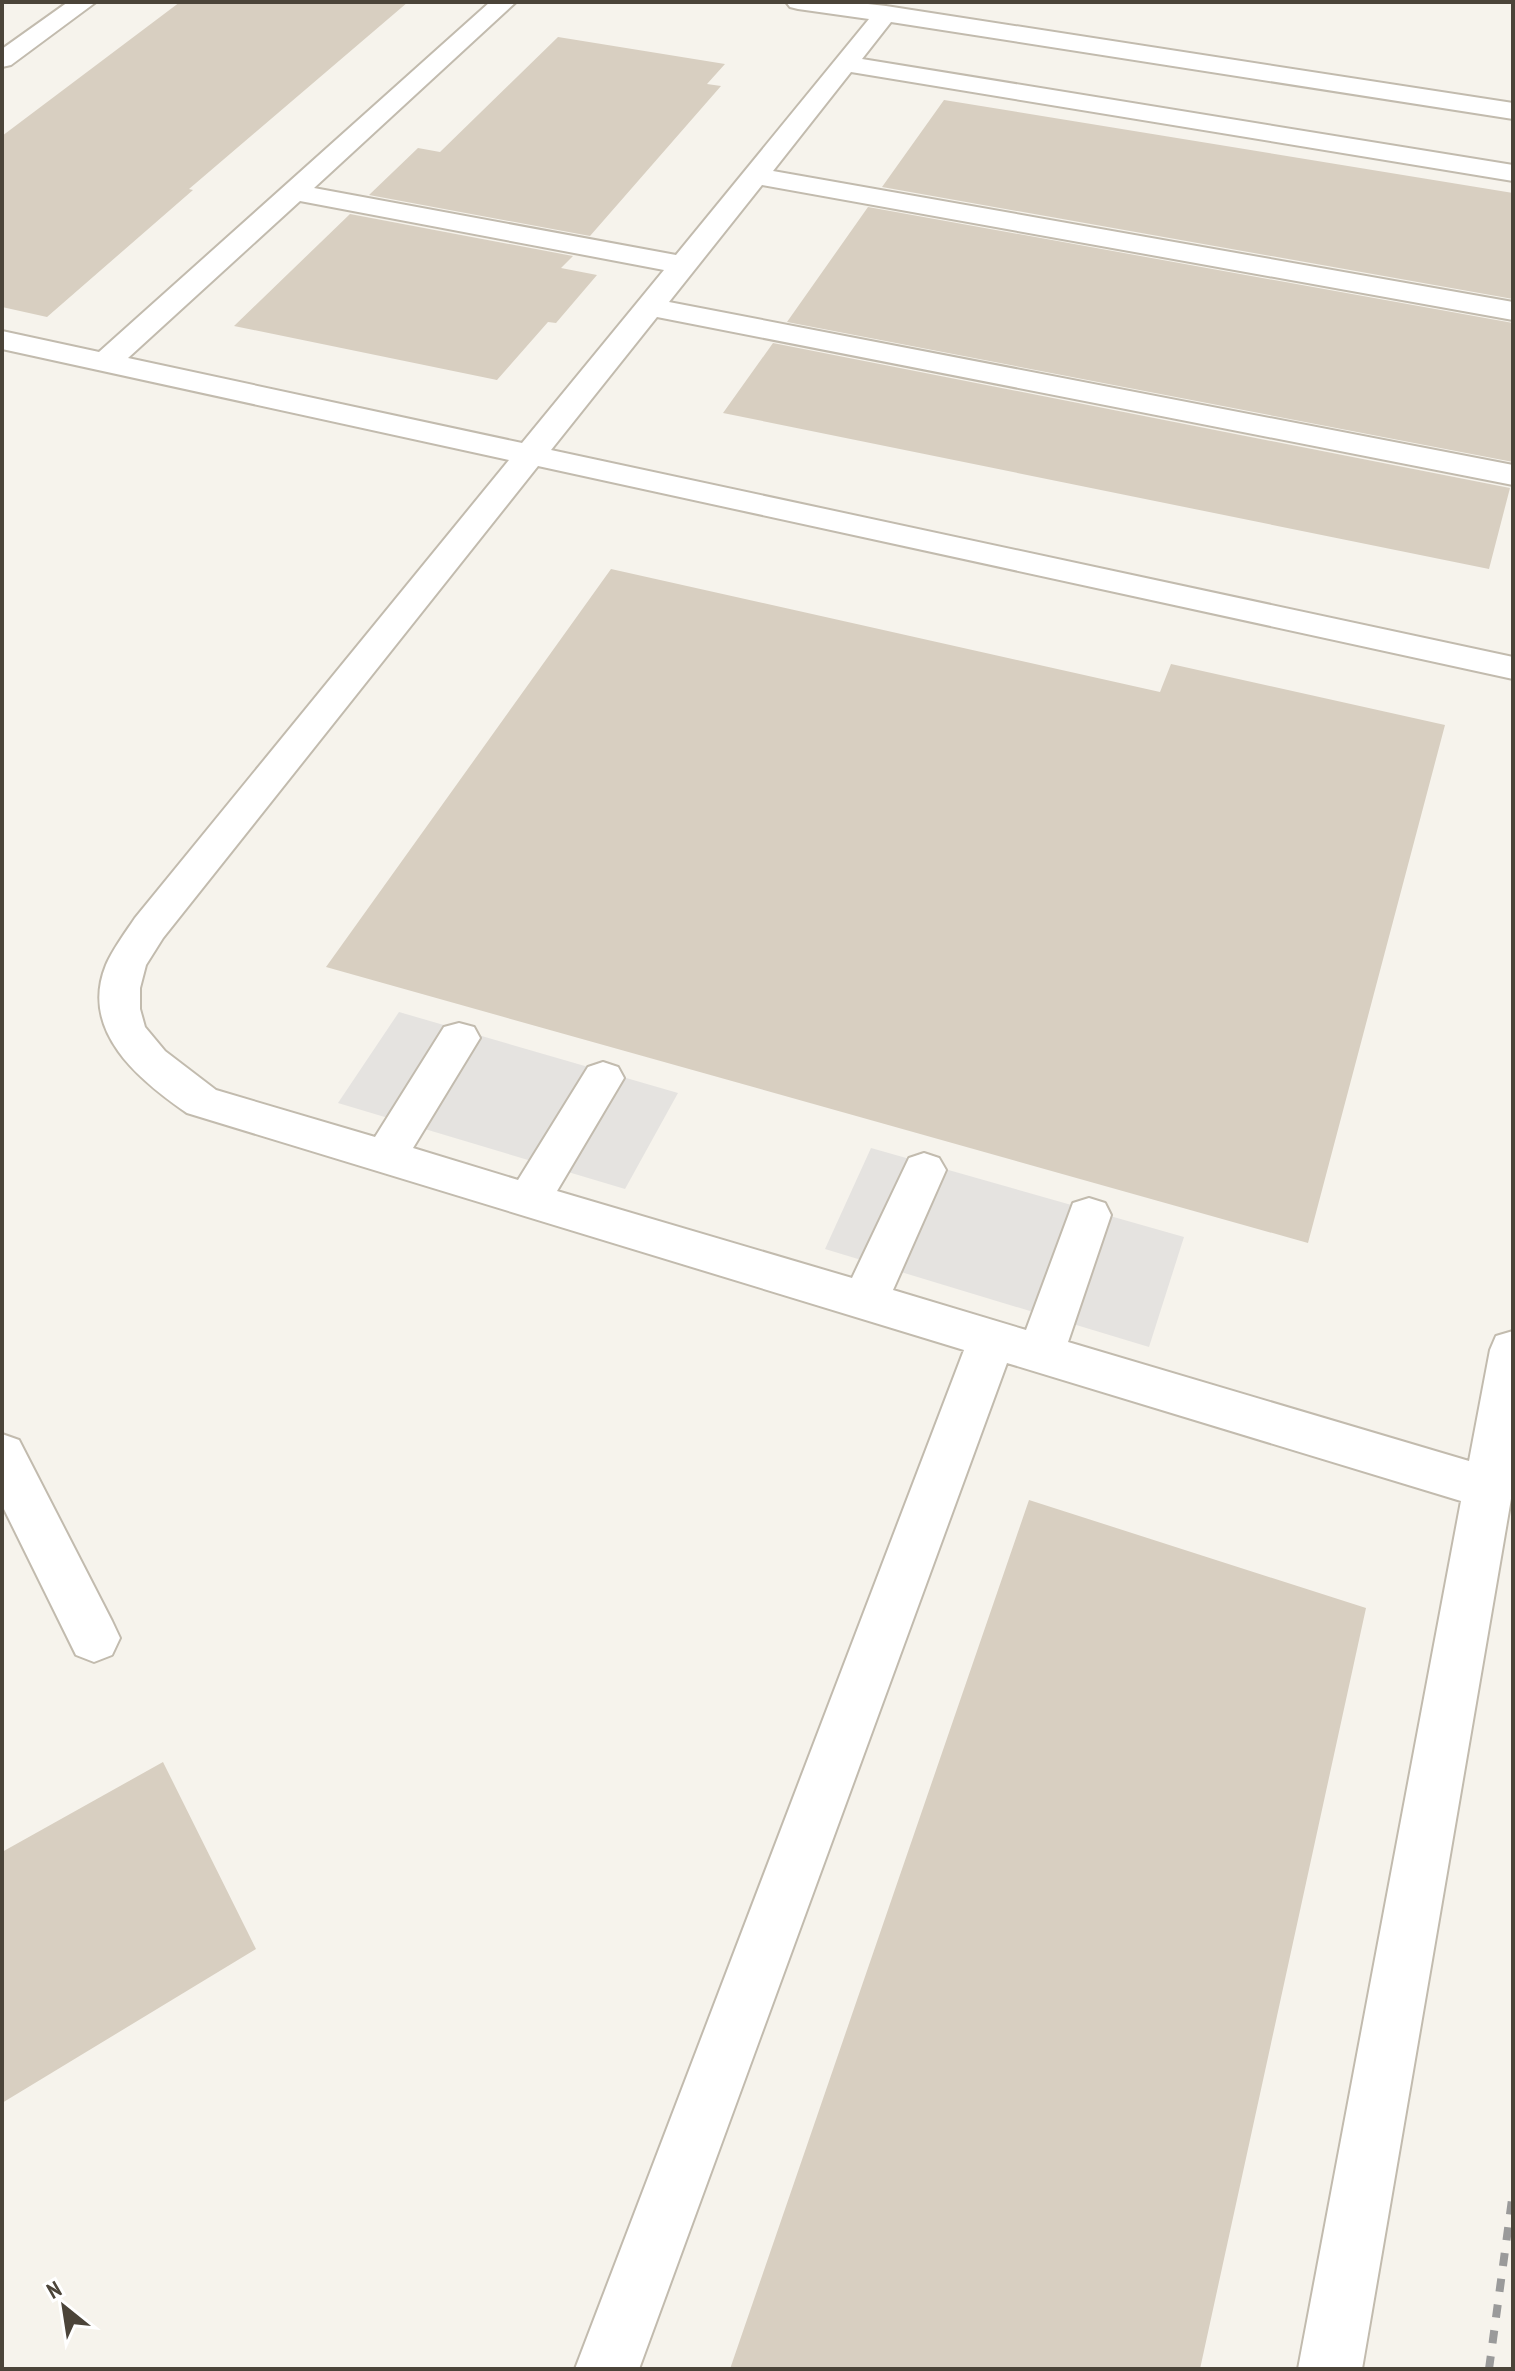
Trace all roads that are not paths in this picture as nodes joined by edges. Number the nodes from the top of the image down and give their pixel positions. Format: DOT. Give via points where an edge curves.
graph roads {
  1 [pos="84,2"];
  2 [pos="504,2"];
  3 [pos="798,2"];
  4 [pos="886,13"];
  5 [pos="2,60"];
  6 [pos="846,64"];
  7 [pos="1513,111"];
  8 [pos="1513,173"];
  9 [pos="755,176"];
  10 [pos="294,192"];
  11 [pos="683,265"];
  12 [pos="649,307"];
  13 [pos="1513,311"];
  14 [pos="2,340"];
  15 [pos="106,362"];
  16 [pos="532,454"];
  17 [pos="1513,475"];
  18 [pos="1513,668"];
  19 [pos="459,1038"];
  20 [pos="603,1078"];
  21 [pos="385,1157"];
  22 [pos="924,1170"];
  23 [pos="529,1200"];
  24 [pos="1089,1215"];
  25 [pos="865,1301"];
  26 [pos="1017,1346"];
  27 [pos="1513,1350"];
  28 [pos="2,1455"];
  29 [pos="1488,1488"];
  30 [pos="94,1638"];
  31 [pos="607,2369"];
  32 [pos="1330,2369"];
  1 -- 5 [label="lane"];
  2 -- 10 [label="lane"];
  3 -- 4 [label="lane"];
  4 -- 6 [label="lane"];
  4 -- 7 [label="lane"];
  6 -- 8 [label="lane"];
  6 -- 9 [label="lane"];
  9 -- 11 [label="lane"];
  9 -- 13 [label="lane"];
  10 -- 11 [label="lane"];
  10 -- 15 [label="lane"];
  11 -- 12 [label="lane"];
  12 -- 16 [label="lane"];
  12 -- 17 [label="lane"];
  14 -- 15 [label="lane"];
  15 -- 16 [label="lane"];
  16 -- 18 [label="lane"];
  16 -- 21 [label="lane" via="149,928 125,967 118,1007 131,1043 160,1075 202,1102"];
  19 -- 21 [label="lane"];
  20 -- 23 [label="lane"];
  21 -- 23 [label="lane"];
  22 -- 25 [label="lane"];
  23 -- 25 [label="lane"];
  24 -- 26 [label="lane"];
  25 -- 26 [label="lane"];
  26 -- 29 [label="lane"];
  26 -- 31 [label="lane"];
  27 -- 29 [label="lane"];
  28 -- 30 [label="lane"];
  29 -- 32 [label="lane"];
}
